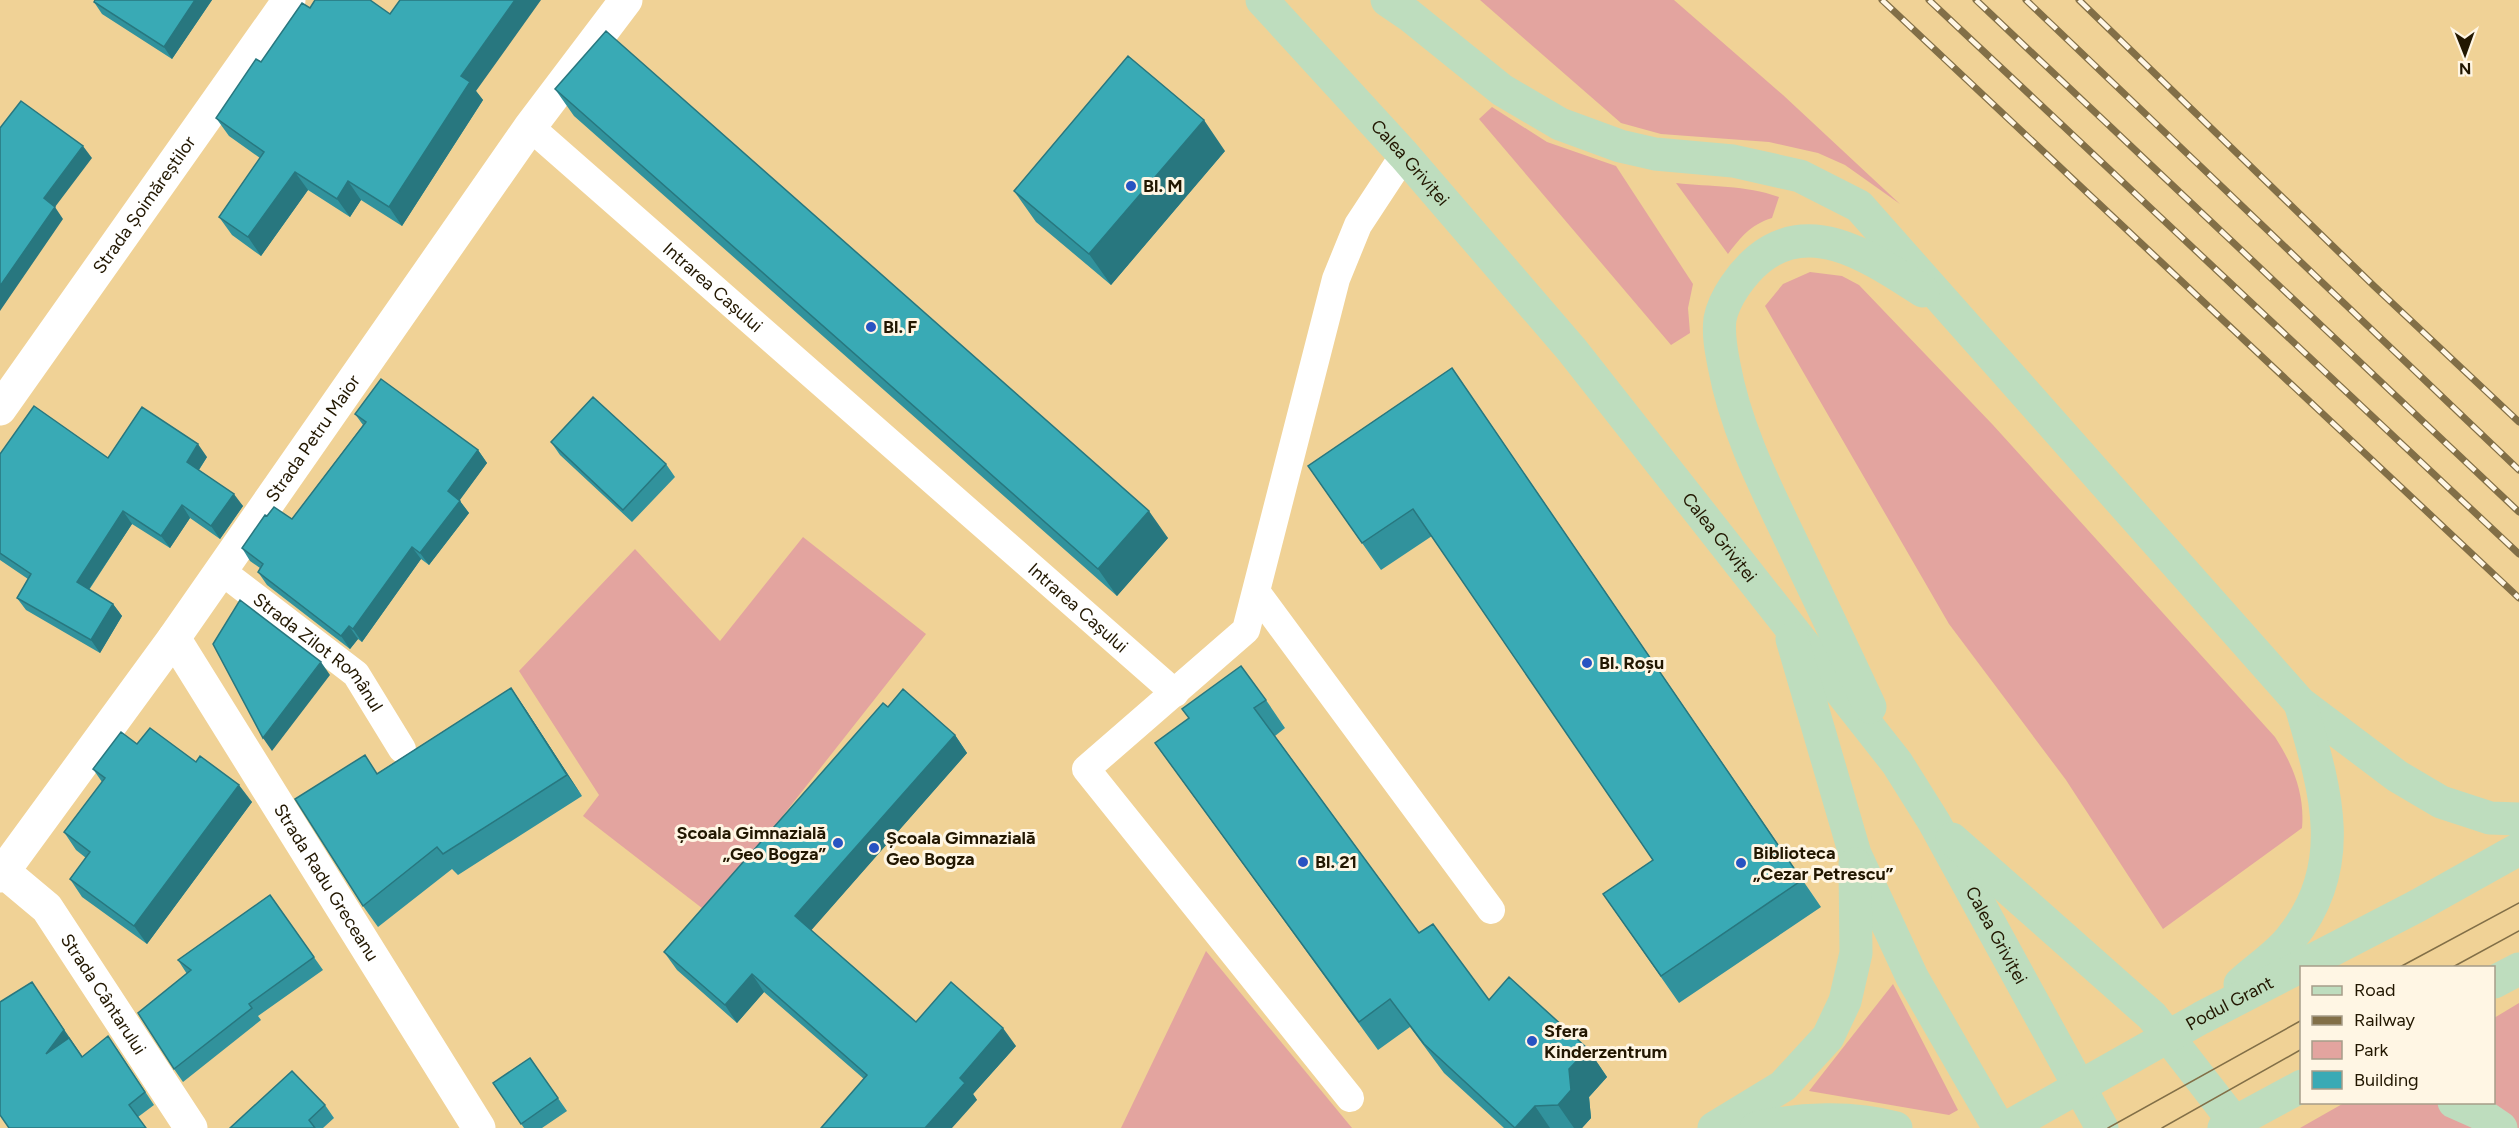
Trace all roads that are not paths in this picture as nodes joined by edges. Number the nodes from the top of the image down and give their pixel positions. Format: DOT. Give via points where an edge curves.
graph roads {
  1 [pos="289,0"];
  2 [pos="626,0"];
  3 [pos="1262,0"];
  4 [pos="1387,0"];
  5 [pos="530,127"];
  6 [pos="1404,155"];
  7 [pos="1951,308"];
  8 [pos="0,410"];
  9 [pos="220,570"];
  10 [pos="1257,593"];
  11 [pos="1788,623"];
  12 [pos="174,638"];
  13 [pos="1175,693"];
  14 [pos="2300,703"];
  15 [pos="402,749"];
  16 [pos="1897,763"];
  17 [pos="2519,819"];
  18 [pos="1934,822"];
  19 [pos="2519,849"];
  20 [pos="1855,854"];
  21 [pos="2,874"];
  22 [pos="1491,910"];
  23 [pos="2301,966"];
  24 [pos="2300,967"];
  25 [pos="2519,969"];
  26 [pos="2495,981"];
  27 [pos="2201,1018"];
  28 [pos="2300,1087"];
  29 [pos="1350,1098"];
  30 [pos="2300,1098"];
  31 [pos="2459,1104"];
  32 [pos="2234,1125"];
  33 [pos="1775,1126"];
  34 [pos="191,1128"];
  35 [pos="479,1128"];
  36 [pos="1713,1128"];
  37 [pos="1896,1128"];
  38 [pos="1999,1128"];
  39 [pos="2006,1128"];
  40 [pos="2102,1128"];
  41 [pos="2501,1128"];
  1 -- 8 [label="street, Strada Șoimăreștilor"];
  2 -- 5 [label="street, Strada Petru Maior"];
  3 -- 6 [label="main road, Calea Griviței"];
  4 -- 7 [label="main road" via="1502,90 1560,124 1655,154 1733,161 1800,176 1859,206"];
  5 -- 9 [label="street, Strada Petru Maior"];
  5 -- 13 [label="lane, Intrarea Cașului"];
  6 -- 10 [label="lane" via="1358,225 1336,279"];
  6 -- 11 [label="main road, Calea Griviței" via="1572,350"];
  7 -- 14 [label="main road"];
  7 -- 16 [label="main road" via="1848,247 1807,240 1777,246 1753,263 1727,301 1720,321 1726,379 1748,449"];
  9 -- 12 [label="street, Strada Petru Maior"];
  9 -- 15 [label="lane, Strada Zilot Românul" via="356,674"];
  10 -- 13 [label="lane" via="1246,630"];
  10 -- 22 [label="lane"];
  11 -- 16 [label="main road, Calea Griviței"];
  11 -- 20 [label="main road"];
  12 -- 21 [label="street, Strada Petru Maior"];
  12 -- 35 [label="street, Strada Radu Greceanu"];
  13 -- 29 [label="lane" via="1086,769"];
  14 -- 17 [label="main road" via="2397,776 2441,802 2490,818"];
  14 -- 27 [label="main road" via="2324,784 2328,830 2325,869 2311,908 2291,939"];
  16 -- 18 [label="main road, Calea Griviței"];
  18 -- 32 [label="main road" via="2152,1016"];
  18 -- 40 [label="main road, Calea Griviței"];
  19 -- 23 [label="main road, Podul Grant"];
  20 -- 36 [label="main road" via="1856,953 1845,1001 1828,1037 1783,1086"];
  20 -- 38 [label="main road" via="1912,977"];
  21 -- 34 [label="street, Strada Cântarului" via="46,908"];
  24 -- 27 [label="main road, Podul Grant"];
  25 -- 26 [label="main road"];
  27 -- 39 [label="main road, Podul Grant"];
  28 -- 32 [label="main road"];
  30 -- 32 [label="main road"];
  31 -- 41 [label="main road"];
  33 -- 37 [label="main road" via="1835,1120"];
}
